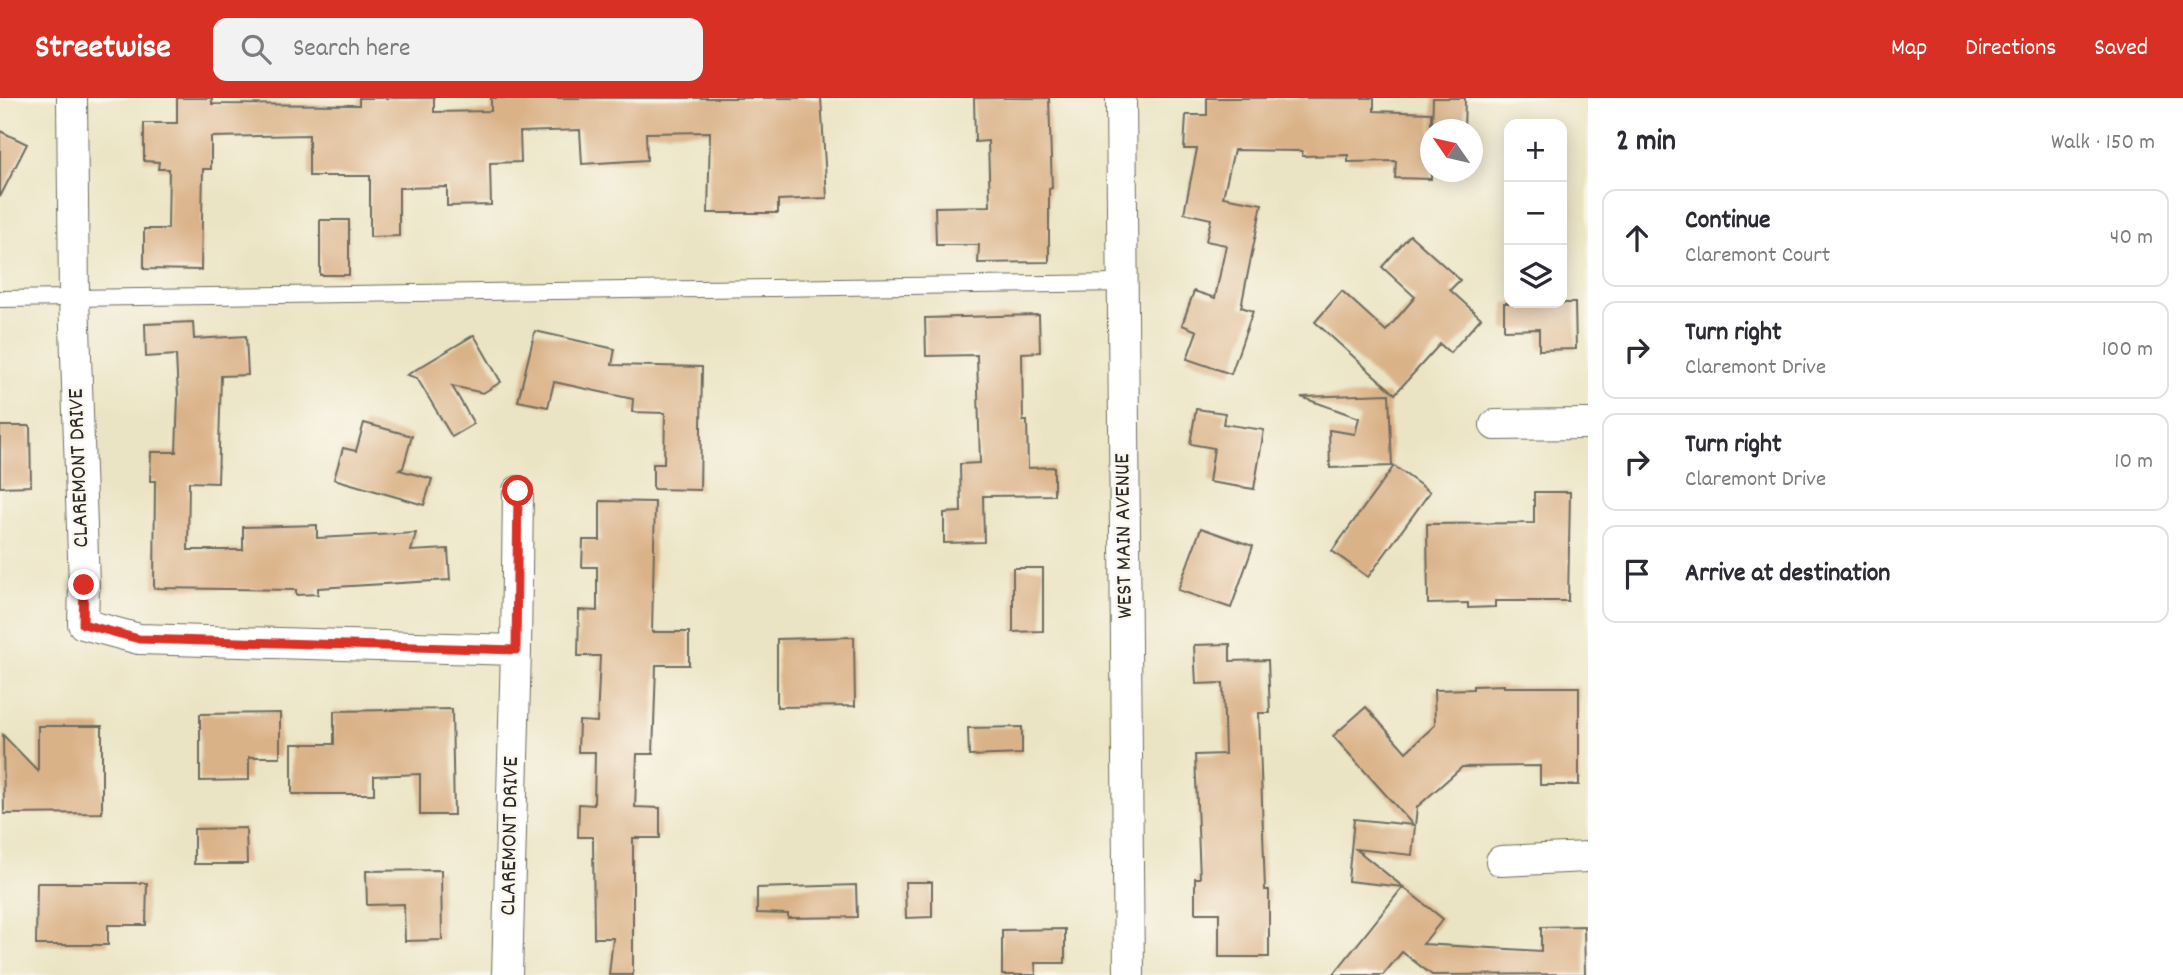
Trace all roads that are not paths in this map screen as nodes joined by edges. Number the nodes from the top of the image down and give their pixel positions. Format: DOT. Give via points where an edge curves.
graph roads {
  1 [pos="72,98"];
  2 [pos="1121,98"];
  3 [pos="1122,283"];
  4 [pos="74,298"];
  5 [pos="0,299"];
  6 [pos="1588,424"];
  7 [pos="1495,425"];
  8 [pos="518,491"];
  9 [pos="516,650"];
  10 [pos="1588,857"];
  11 [pos="1501,860"];
  12 [pos="508,975"];
  13 [pos="1129,975"];
  1 -- 4 [label="street, CLAREMONT DRIVE"];
  2 -- 3 [label="street, WEST MAIN AVENUE"];
  3 -- 4 [label="lane"];
  3 -- 13 [label="street, WEST MAIN AVENUE"];
  4 -- 5 [label="lane"];
  4 -- 9 [label="street, CLAREMONT DRIVE" via="83,624 139,639"];
  6 -- 7 [label="street"];
  8 -- 9 [label="street"];
  9 -- 12 [label="street, CLAREMONT DRIVE"];
  10 -- 11 [label="street"];
}
